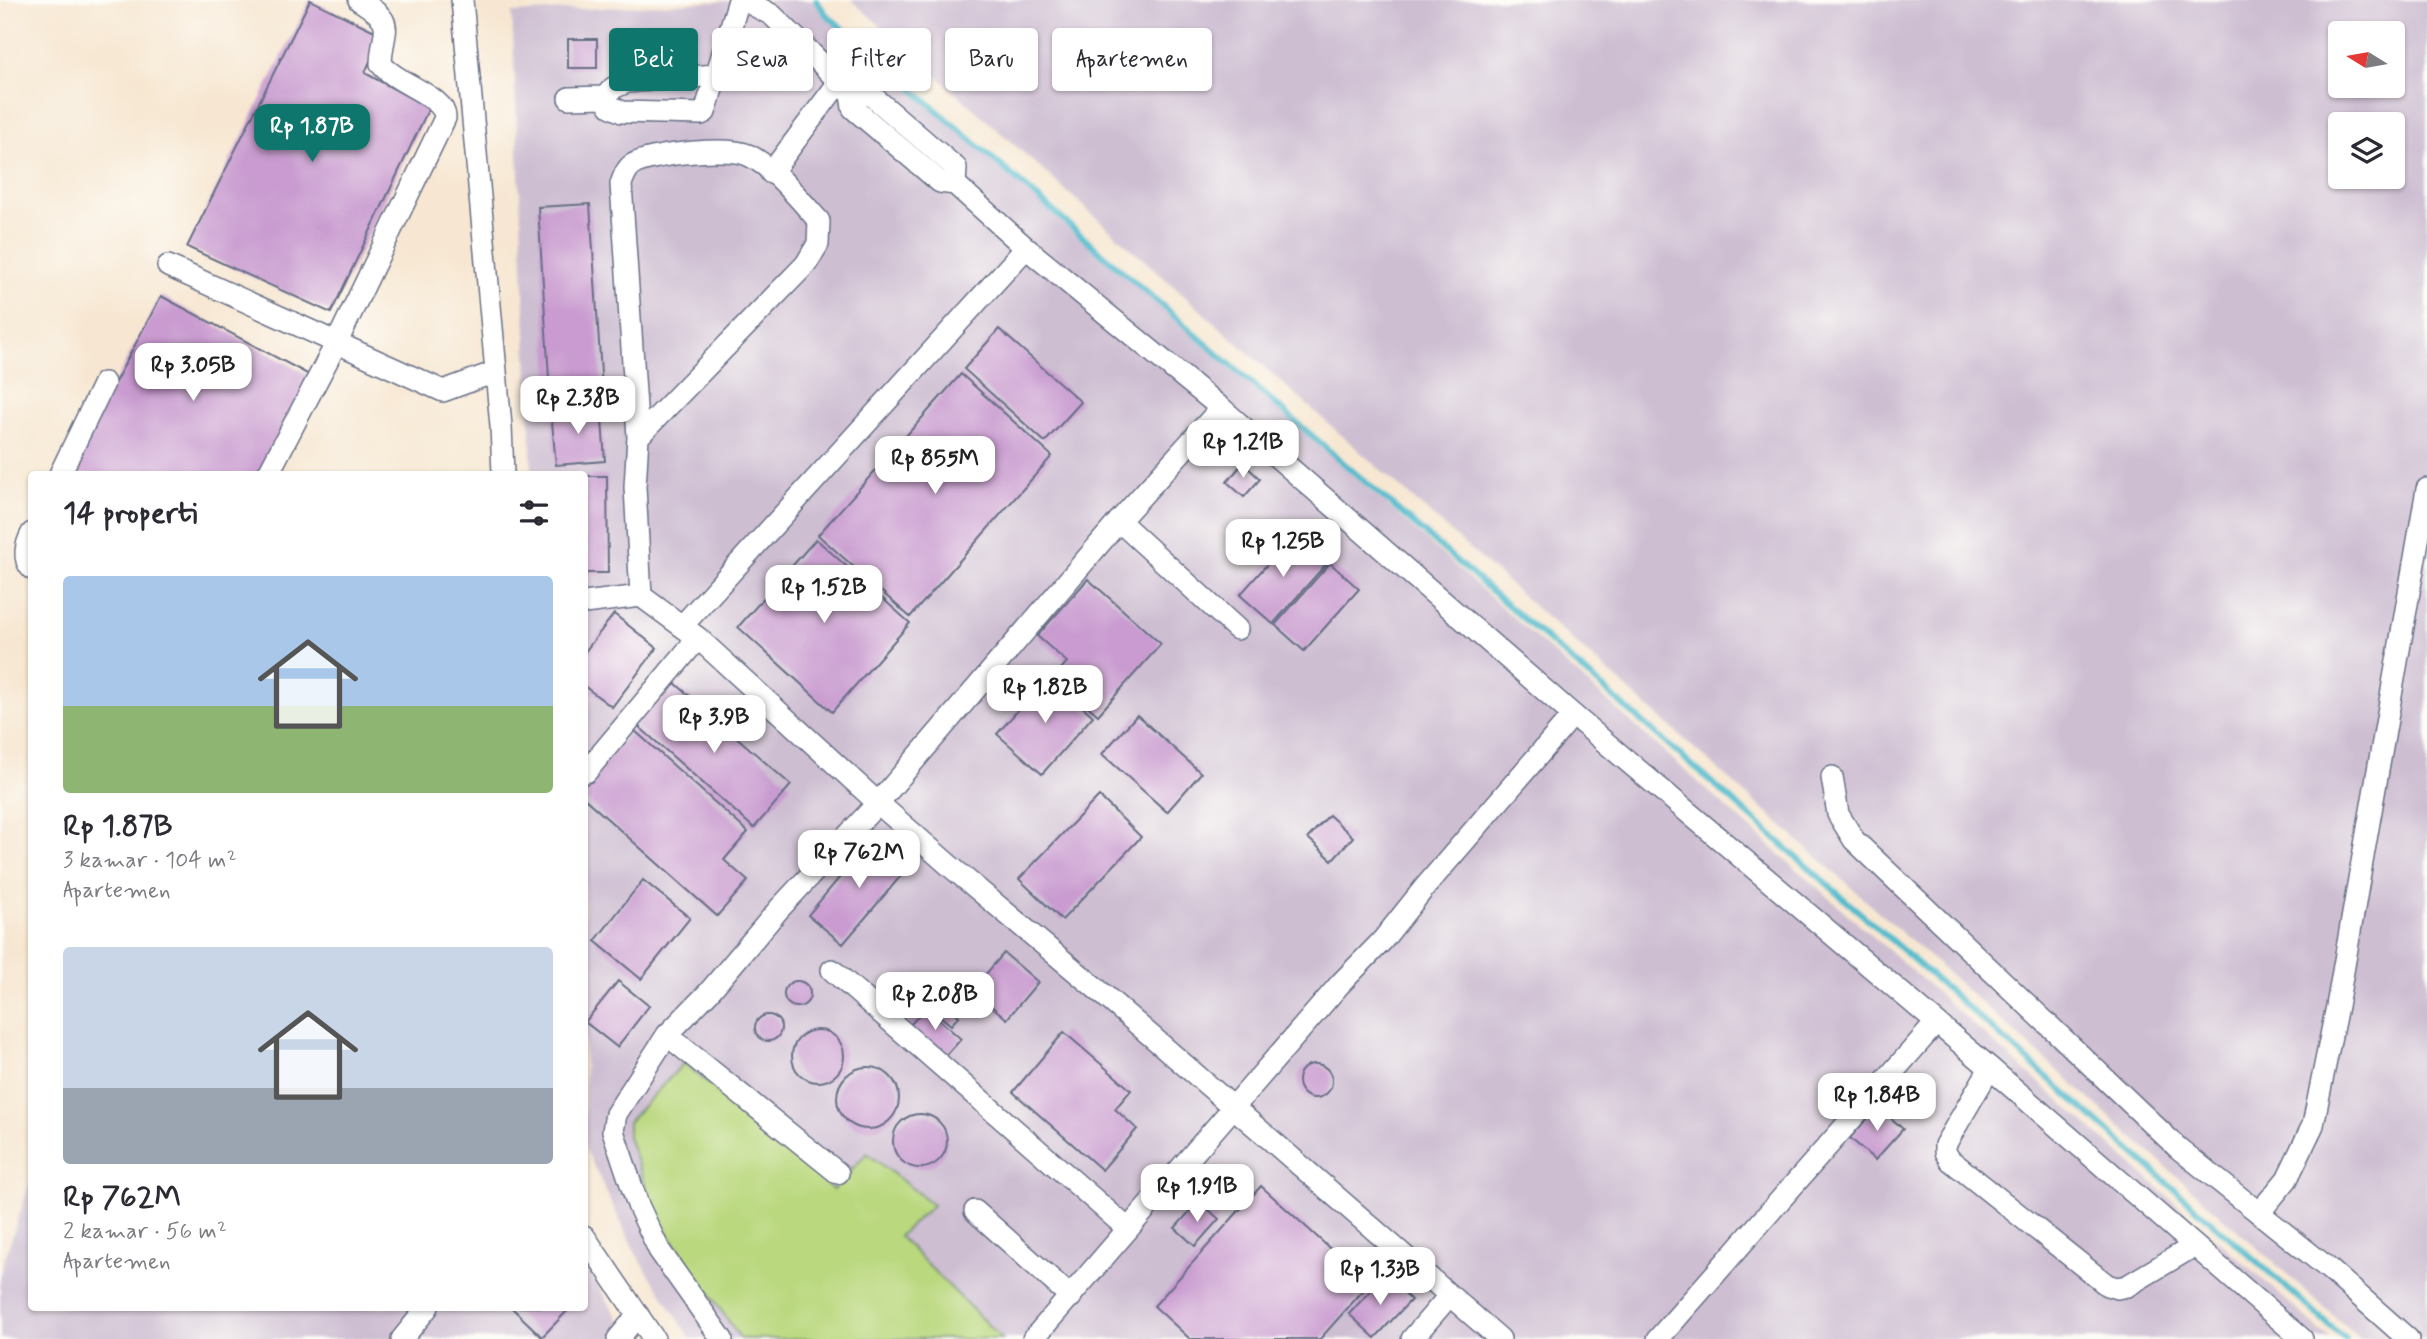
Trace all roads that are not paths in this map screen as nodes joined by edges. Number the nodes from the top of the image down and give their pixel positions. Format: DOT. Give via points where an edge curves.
graph roads {
  1 [pos="359,0"];
  2 [pos="462,0"];
  3 [pos="741,0"];
  4 [pos="732,28"];
  5 [pos="827,70"];
  6 [pos="712,75"];
  7 [pos="712,90"];
  8 [pos="842,91"];
  9 [pos="856,91"];
  10 [pos="569,97"];
  11 [pos="605,97"];
  12 [pos="771,173"];
  13 [pos="1026,248"];
  14 [pos="168,266"];
  15 [pos="342,345"];
  16 [pos="495,372"];
  17 [pos="104,383"];
  18 [pos="1221,408"];
  19 [pos="638,437"];
  20 [pos="61,471"];
  21 [pos="270,471"];
  22 [pos="503,471"];
  23 [pos="2427,489"];
  24 [pos="1119,521"];
  25 [pos="28,540"];
  26 [pos="28,566"];
  27 [pos="641,596"];
  28 [pos="588,603"];
  29 [pos="1237,629"];
  30 [pos="690,632"];
  31 [pos="1573,715"];
  32 [pos="588,769"];
  33 [pos="1832,778"];
  34 [pos="878,803"];
  35 [pos="832,970"];
  36 [pos="1936,1023"];
  37 [pos="667,1035"];
  38 [pos="1990,1068"];
  39 [pos="1235,1108"];
  40 [pos="838,1173"];
  41 [pos="975,1211"];
  42 [pos="2259,1213"];
  43 [pos="1128,1229"];
  44 [pos="588,1242"];
  45 [pos="2194,1246"];
  46 [pos="1449,1296"];
  47 [pos="1071,1297"];
  48 [pos="425,1311"];
  49 [pos="638,1315"];
  50 [pos="2295,1337"];
  51 [pos="402,1339"];
  52 [pos="618,1339"];
  53 [pos="654,1339"];
  54 [pos="722,1339"];
  55 [pos="1033,1339"];
  56 [pos="1412,1339"];
  57 [pos="1500,1339"];
  58 [pos="1658,1339"];
  59 [pos="2408,1339"];
  1 -- 15 [label="lane" via="386,25 381,64 395,78 438,101 445,118"];
  2 -- 16 [label="lane"];
  3 -- 4 [label="lane"];
  3 -- 5 [label="lane" via="772,15"];
  6 -- 11 [label="lane" via="627,82"];
  7 -- 11 [label="lane" via="701,114 622,112"];
  8 -- 12 [label="lane"];
  9 -- 13 [label="lane" via="871,95 956,168 955,184"];
  10 -- 11 [label="lane"];
  12 -- 19 [label="lane" via="819,221 818,244 806,264"];
  12 -- 19 [label="lane" via="748,155 697,150 635,163 626,171 621,184"];
  13 -- 18 [label="lane"];
  13 -- 30 [label="lane"];
  14 -- 15 [label="lane"];
  15 -- 16 [label="lane" via="443,391"];
  15 -- 21 [label="lane"];
  16 -- 22 [label="lane"];
  17 -- 20 [label="lane"];
  18 -- 24 [label="lane"];
  18 -- 31 [label="lane"];
  19 -- 27 [label="lane" via="635,487"];
  23 -- 42 [label="lane" via="2313,1125 2287,1180"];
  24 -- 29 [label="lane"];
  24 -- 34 [label="lane"];
  25 -- 26 [label="lane"];
  27 -- 28 [label="lane"];
  27 -- 30 [label="lane"];
  30 -- 32 [label="lane"];
  30 -- 34 [label="lane"];
  31 -- 36 [label="lane"];
  31 -- 39 [label="lane"];
  33 -- 42 [label="lane" via="1838,814 1854,840 2178,1148"];
  34 -- 37 [label="lane"];
  34 -- 39 [label="lane"];
  35 -- 43 [label="lane"];
  36 -- 38 [label="lane"];
  36 -- 58 [label="lane"];
  37 -- 40 [label="lane"];
  37 -- 54 [label="lane" via="616,1114 613,1132 659,1250"];
  38 -- 45 [label="lane"];
  38 -- 45 [label="lane" via="1945,1145 1950,1160 2107,1285 2127,1286"];
  39 -- 43 [label="lane"];
  39 -- 46 [label="lane"];
  41 -- 47 [label="lane"];
  42 -- 59 [label="lane"];
  43 -- 47 [label="lane"];
  44 -- 49 [label="lane"];
  45 -- 50 [label="lane"];
  46 -- 56 [label="lane"];
  46 -- 57 [label="lane"];
  47 -- 55 [label="lane"];
  48 -- 51 [label="lane"];
  49 -- 52 [label="lane"];
  49 -- 53 [label="lane"];
}
